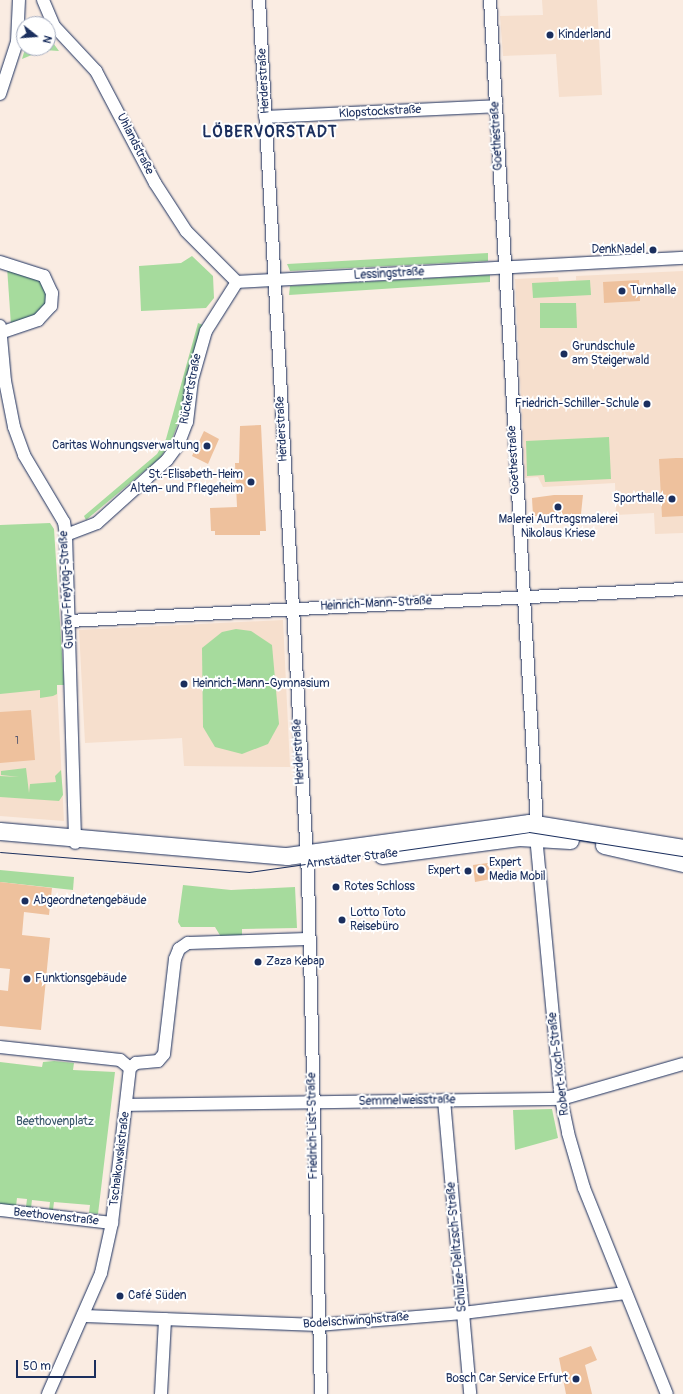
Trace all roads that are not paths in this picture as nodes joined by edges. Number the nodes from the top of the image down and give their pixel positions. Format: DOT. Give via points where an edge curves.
graph roads {
  1 [pos="19,0"];
  2 [pos="43,0"];
  3 [pos="259,0"];
  4 [pos="490,0"];
  5 [pos="0,94"];
  6 [pos="495,106"];
  7 [pos="266,118"];
  8 [pos="683,258"];
  9 [pos="8,263"];
  10 [pos="504,268"];
  11 [pos="274,280"];
  12 [pos="237,282"];
  13 [pos="0,326"];
  14 [pos="0,333"];
  15 [pos="66,535"];
  16 [pos="683,589"];
  17 [pos="522,597"];
  18 [pos="292,608"];
  19 [pos="69,621"];
  20 [pos="536,830"];
  21 [pos="0,831"];
  22 [pos="75,839"];
  23 [pos="683,848"];
  24 [pos="305,859"];
  25 [pos="683,863"];
  26 [pos="308,939"];
  27 [pos="0,1047"];
  28 [pos="683,1064"];
  29 [pos="130,1068"];
  30 [pos="561,1099"];
  31 [pos="444,1100"];
  32 [pos="312,1102"];
  33 [pos="126,1105"];
  34 [pos="0,1210"];
  35 [pos="112,1223"];
  36 [pos="626,1294"];
  37 [pos="463,1313"];
  38 [pos="85,1316"];
  39 [pos="165,1319"];
  40 [pos="318,1325"];
  41 [pos="48,1394"];
  42 [pos="161,1394"];
  43 [pos="321,1394"];
  44 [pos="470,1394"];
  45 [pos="667,1394"];
  1 -- 5 [label="street" via="16,42"];
  2 -- 12 [label="street, Uhlandstraße" via="54,26 96,71 154,182 186,231"];
  3 -- 7 [label="street, Herderstraße"];
  4 -- 6 [label="street, Goethestraße"];
  6 -- 7 [label="street, Klopstockstraße"];
  6 -- 10 [label="street, Goethestraße"];
  7 -- 11 [label="street, Herderstraße"];
  8 -- 10 [label="street, Lessingstraße"];
  9 -- 14 [label="street" via="44,276 51,287 52,300 38,320"];
  10 -- 11 [label="street, Lessingstraße"];
  10 -- 17 [label="street, Goethestraße"];
  11 -- 12 [label="street"];
  11 -- 18 [label="street, Herderstraße"];
  12 -- 15 [label="street, Rückertstraße" via="206,331 192,380 187,422 178,444 167,460 97,523"];
  13 -- 14 [label="street, Gustav-Freytag-Straße"];
  14 -- 15 [label="street, Gustav-Freytag-Straße" via="5,381 14,427 24,456 64,522"];
  15 -- 19 [label="street, Gustav-Freytag-Straße"];
  16 -- 17 [label="street, Heinrich-Mann-Straße"];
  17 -- 18 [label="street, Heinrich-Mann-Straße"];
  17 -- 20 [label="street, Goethestraße"];
  18 -- 19 [label="street, Heinrich-Mann-Straße"];
  18 -- 24 [label="street, Herderstraße"];
  19 -- 22 [label="street, Gustav-Freytag-Straße"];
  20 -- 23 [label="main road, Arnstädter Straße"];
  20 -- 24 [label="main road, Arnstädter Straße"];
  20 -- 25 [label="main road, Arnstädter Straße"];
  20 -- 30 [label="street, Robert-Koch-Straße"];
  21 -- 22 [label="main road, Arnstädter Straße"];
  22 -- 24 [label="main road, Arnstädter Straße" via="268,865"];
  24 -- 26 [label="street, Friedrich-List-Straße"];
  26 -- 29 [label="street" via="188,943 174,959 164,1054 158,1061 136,1063"];
  26 -- 32 [label="street, Friedrich-List-Straße"];
  27 -- 29 [label="street" via="120,1060"];
  28 -- 30 [label="street, Semmelweisstraße"];
  29 -- 33 [label="street, Tschaikowskistraße"];
  30 -- 31 [label="street, Semmelweisstraße"];
  30 -- 36 [label="street, Robert-Koch-Straße" via="584,1188"];
  31 -- 32 [label="street, Semmelweisstraße"];
  31 -- 37 [label="street, Schulze-Delitzsch-Straße"];
  32 -- 33 [label="street, Semmelweisstraße"];
  32 -- 40 [label="street, Friedrich-List-Straße"];
  33 -- 35 [label="street, Tschaikowskistraße"];
  34 -- 35 [label="street, Beethovenstraße"];
  35 -- 38 [label="street, Tschaikowskistraße" via="101,1273"];
  36 -- 37 [label="street, Bodelschwinghstraße"];
  36 -- 45 [label="street, Robert-Koch-Straße"];
  37 -- 40 [label="street, Bodelschwinghstraße"];
  37 -- 44 [label="street, Schulze-Delitzsch-Straße"];
  38 -- 39 [label="street, Bodelschwinghstraße"];
  38 -- 41 [label="street, Tschaikowskistraße"];
  39 -- 40 [label="street, Bodelschwinghstraße"];
  39 -- 42 [label="street"];
  40 -- 43 [label="street, Friedrich-List-Straße"];
}
